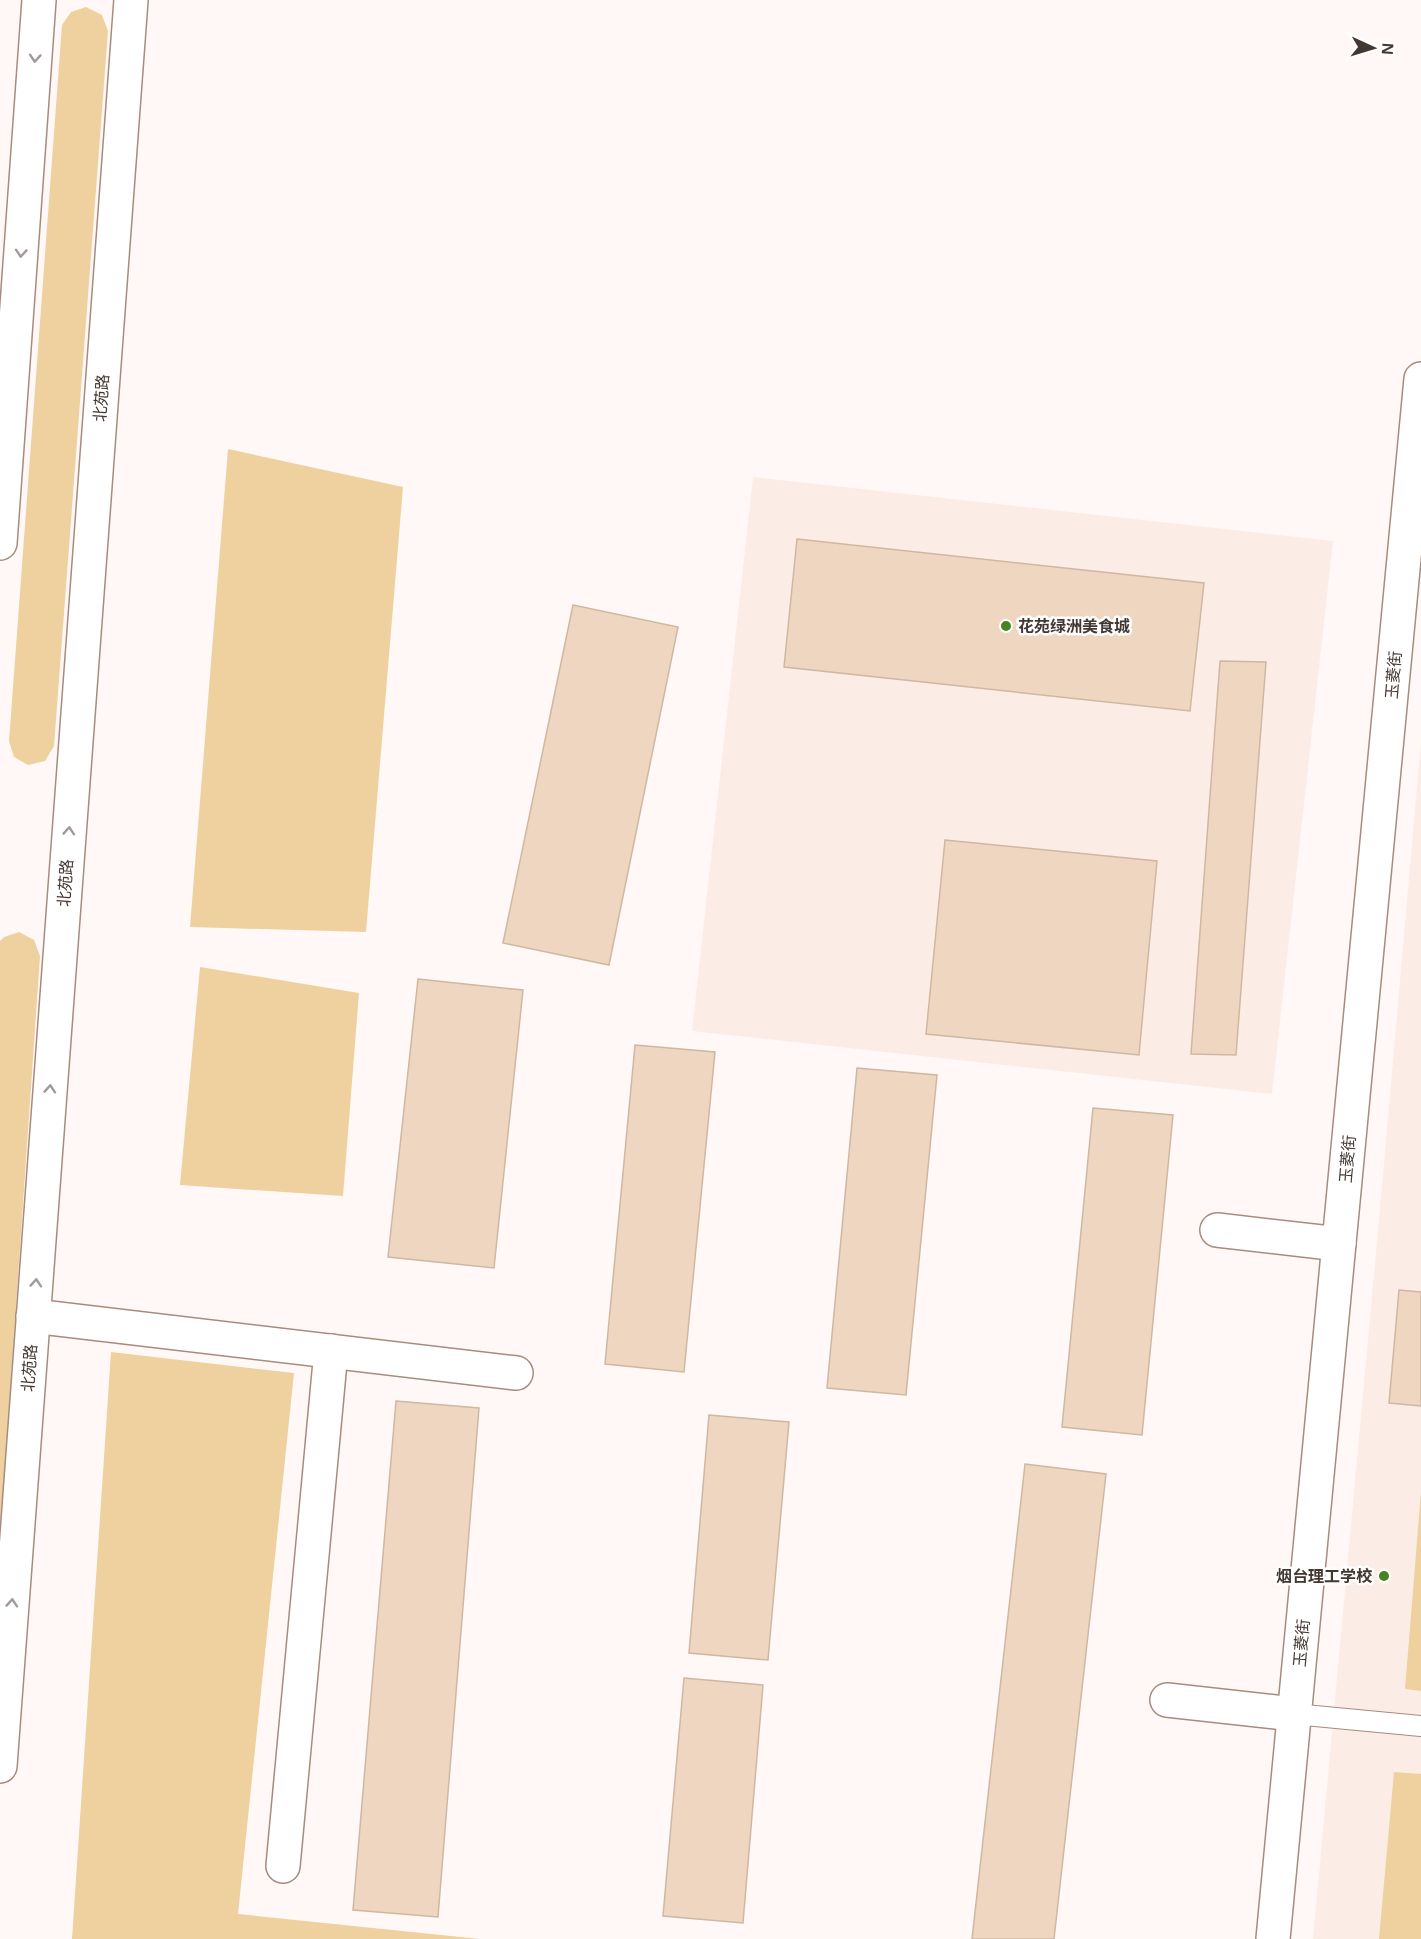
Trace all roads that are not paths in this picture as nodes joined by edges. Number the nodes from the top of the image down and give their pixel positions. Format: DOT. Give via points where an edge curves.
graph roads {
  1 [pos="39,0"];
  2 [pos="131,0"];
  3 [pos="1421,379"];
  4 [pos="0,543"];
  5 [pos="1217,1230"];
  6 [pos="1339,1244"];
  7 [pos="33,1316"];
  8 [pos="331,1351"];
  9 [pos="516,1372"];
  10 [pos="1167,1701"];
  11 [pos="1294,1714"];
  12 [pos="1421,1726"];
  13 [pos="0,1766"];
  14 [pos="284,1866"];
  15 [pos="1273,1939"];
  1 -- 4 [label="street, one-way"];
  7 -- 2 [label="street, 北苑路, one-way"];
  3 -- 6 [label="street, 玉菱街"];
  5 -- 6 [label="street"];
  6 -- 11 [label="street, 玉菱街"];
  7 -- 8 [label="street"];
  13 -- 7 [label="street, 北苑路, one-way"];
  8 -- 9 [label="street"];
  8 -- 14 [label="street"];
  10 -- 11 [label="street"];
  11 -- 12 [label="lane"];
  11 -- 15 [label="street, 玉菱街"];
}
